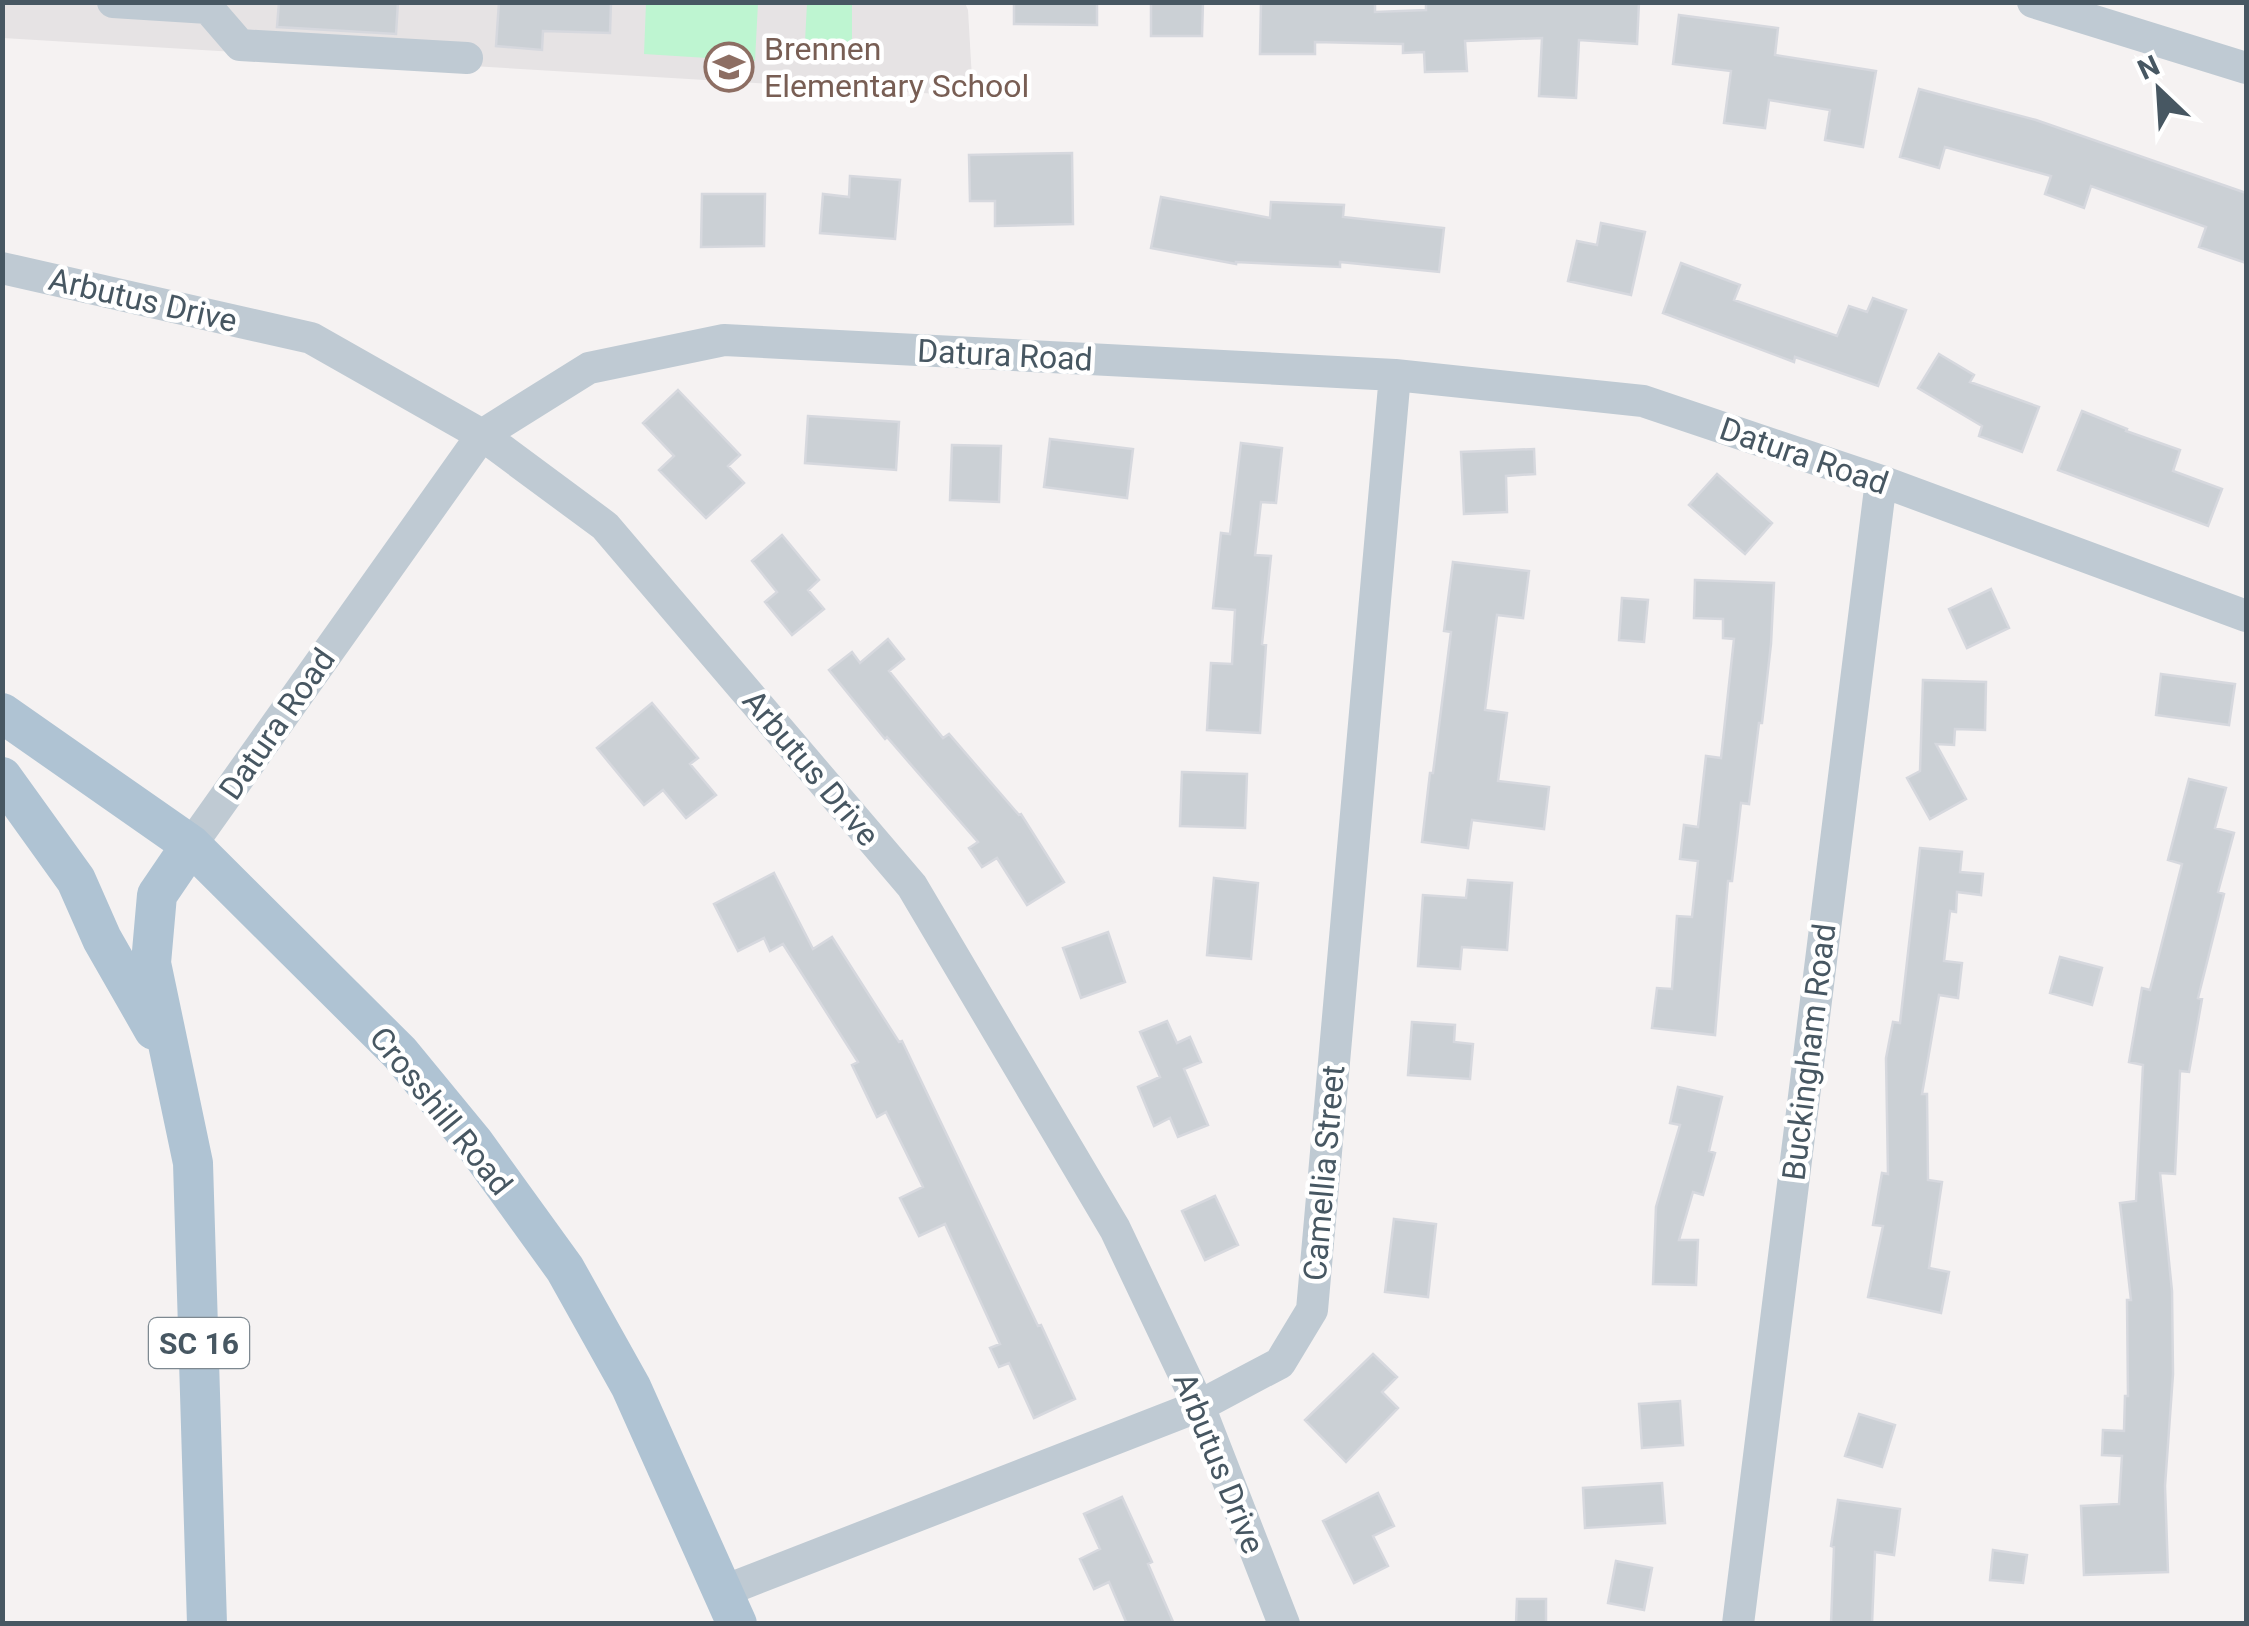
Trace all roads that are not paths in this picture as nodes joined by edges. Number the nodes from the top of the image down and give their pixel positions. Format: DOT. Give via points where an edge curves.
graph roads {
  1 [pos="113,2"];
  2 [pos="2033,2"];
  3 [pos="467,58"];
  4 [pos="2246,68"];
  5 [pos="2,268"];
  6 [pos="1396,376"];
  7 [pos="482,435"];
  8 [pos="1881,481"];
  9 [pos="2246,616"];
  10 [pos="2,713"];
  11 [pos="2,778"];
  12 [pos="192,844"];
  13 [pos="173,1064"];
  14 [pos="1199,1406"];
  15 [pos="731,1607"];
  16 [pos="207,1624"];
  17 [pos="1284,1624"];
  18 [pos="1738,1624"];
  1 -- 3 [label="street" via="208,8 240,45"];
  2 -- 4 [label="street"];
  5 -- 7 [label="street, Arbutus Drive" via="311,338"];
  6 -- 7 [label="street, Datura Road" via="724,340 590,368"];
  6 -- 8 [label="street, Datura Road" via="1642,401"];
  6 -- 14 [label="street, Camellia Street" via="1312,1310 1280,1363"];
  7 -- 12 [label="street, Datura Road"];
  7 -- 14 [label="street, Arbutus Drive" via="605,526 912,886 1115,1229"];
  8 -- 9 [label="street, Datura Road"];
  8 -- 18 [label="street, Buckingham Road"];
  10 -- 12 [label="main road, Crosshill Road"];
  11 -- 13 [label="main road, SC 16" via="76,880"];
  12 -- 13 [label="main road, Datura Road / SC 16" via="158,895 152,963"];
  12 -- 15 [label="main road, Crosshill Road" via="400,1053 565,1269 631,1387"];
  13 -- 16 [label="main road, SC 16" via="193,1163"];
  14 -- 15 [label="street, Camellia Street"];
  14 -- 17 [label="street, Arbutus Drive"];
}
